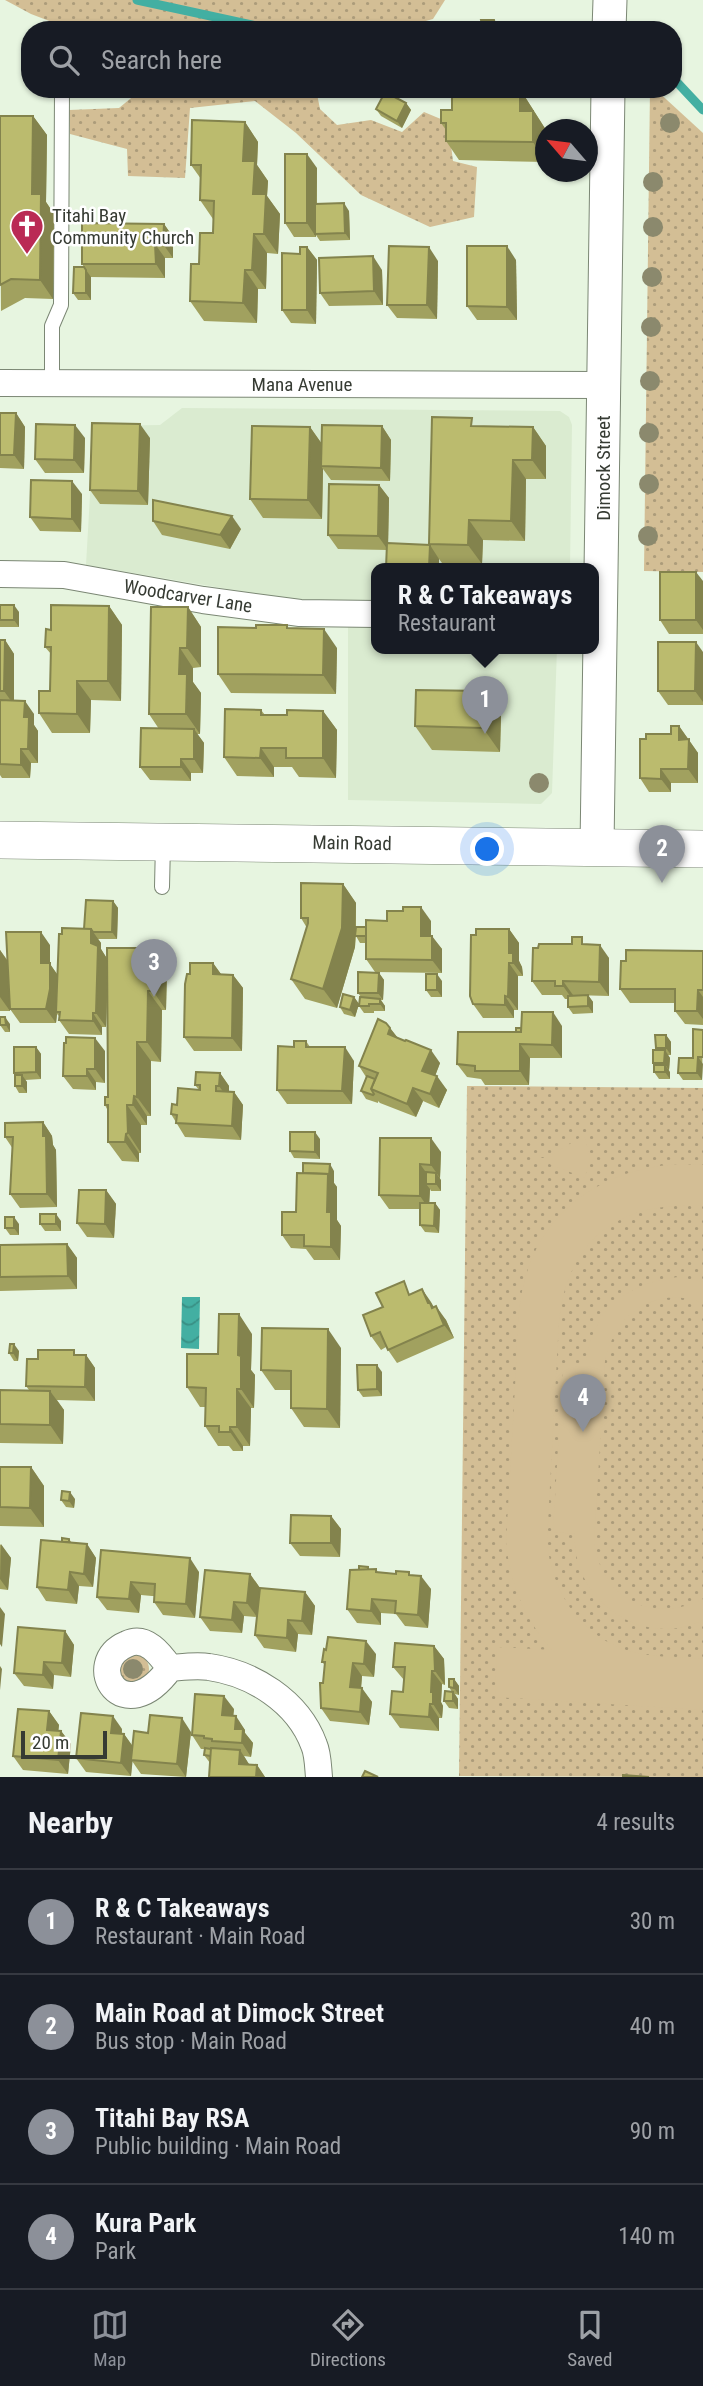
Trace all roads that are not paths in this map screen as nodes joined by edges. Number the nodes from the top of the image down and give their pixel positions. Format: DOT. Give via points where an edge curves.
graph roads {
  1 [pos="610,0"];
  2 [pos="609,21"];
  3 [pos="62,98"];
  4 [pos="608,98"];
  5 [pos="0,383"];
  6 [pos="52,383"];
  7 [pos="603,385"];
  8 [pos="599,569"];
  9 [pos="0,574"];
  10 [pos="371,614"];
  11 [pos="598,654"];
  12 [pos="0,841"];
  13 [pos="163,842"];
  14 [pos="597,847"];
  15 [pos="703,849"];
  16 [pos="162,887"];
  17 [pos="170,1668"];
  18 [pos="319,1777"];
  1 -- 2 [label="street"];
  3 -- 6 [label="lane" via="61,305 52,326"];
  4 -- 7 [label="street, Dimock Street"];
  5 -- 6 [label="street, Mana Avenue"];
  6 -- 7 [label="street, Mana Avenue"];
  7 -- 8 [label="street, Dimock Street"];
  9 -- 10 [label="street, Woodcarver Lane" via="64,575 300,613"];
  11 -- 14 [label="street, Dimock Street"];
  12 -- 13 [label="main road, Main Road"];
  13 -- 14 [label="main road, Main Road"];
  13 -- 16 [label="lane"];
  14 -- 15 [label="main road, Main Road"];
  17 -- 18 [label="street" via="207,1667 240,1674 277,1696 298,1718 314,1745"];
}
